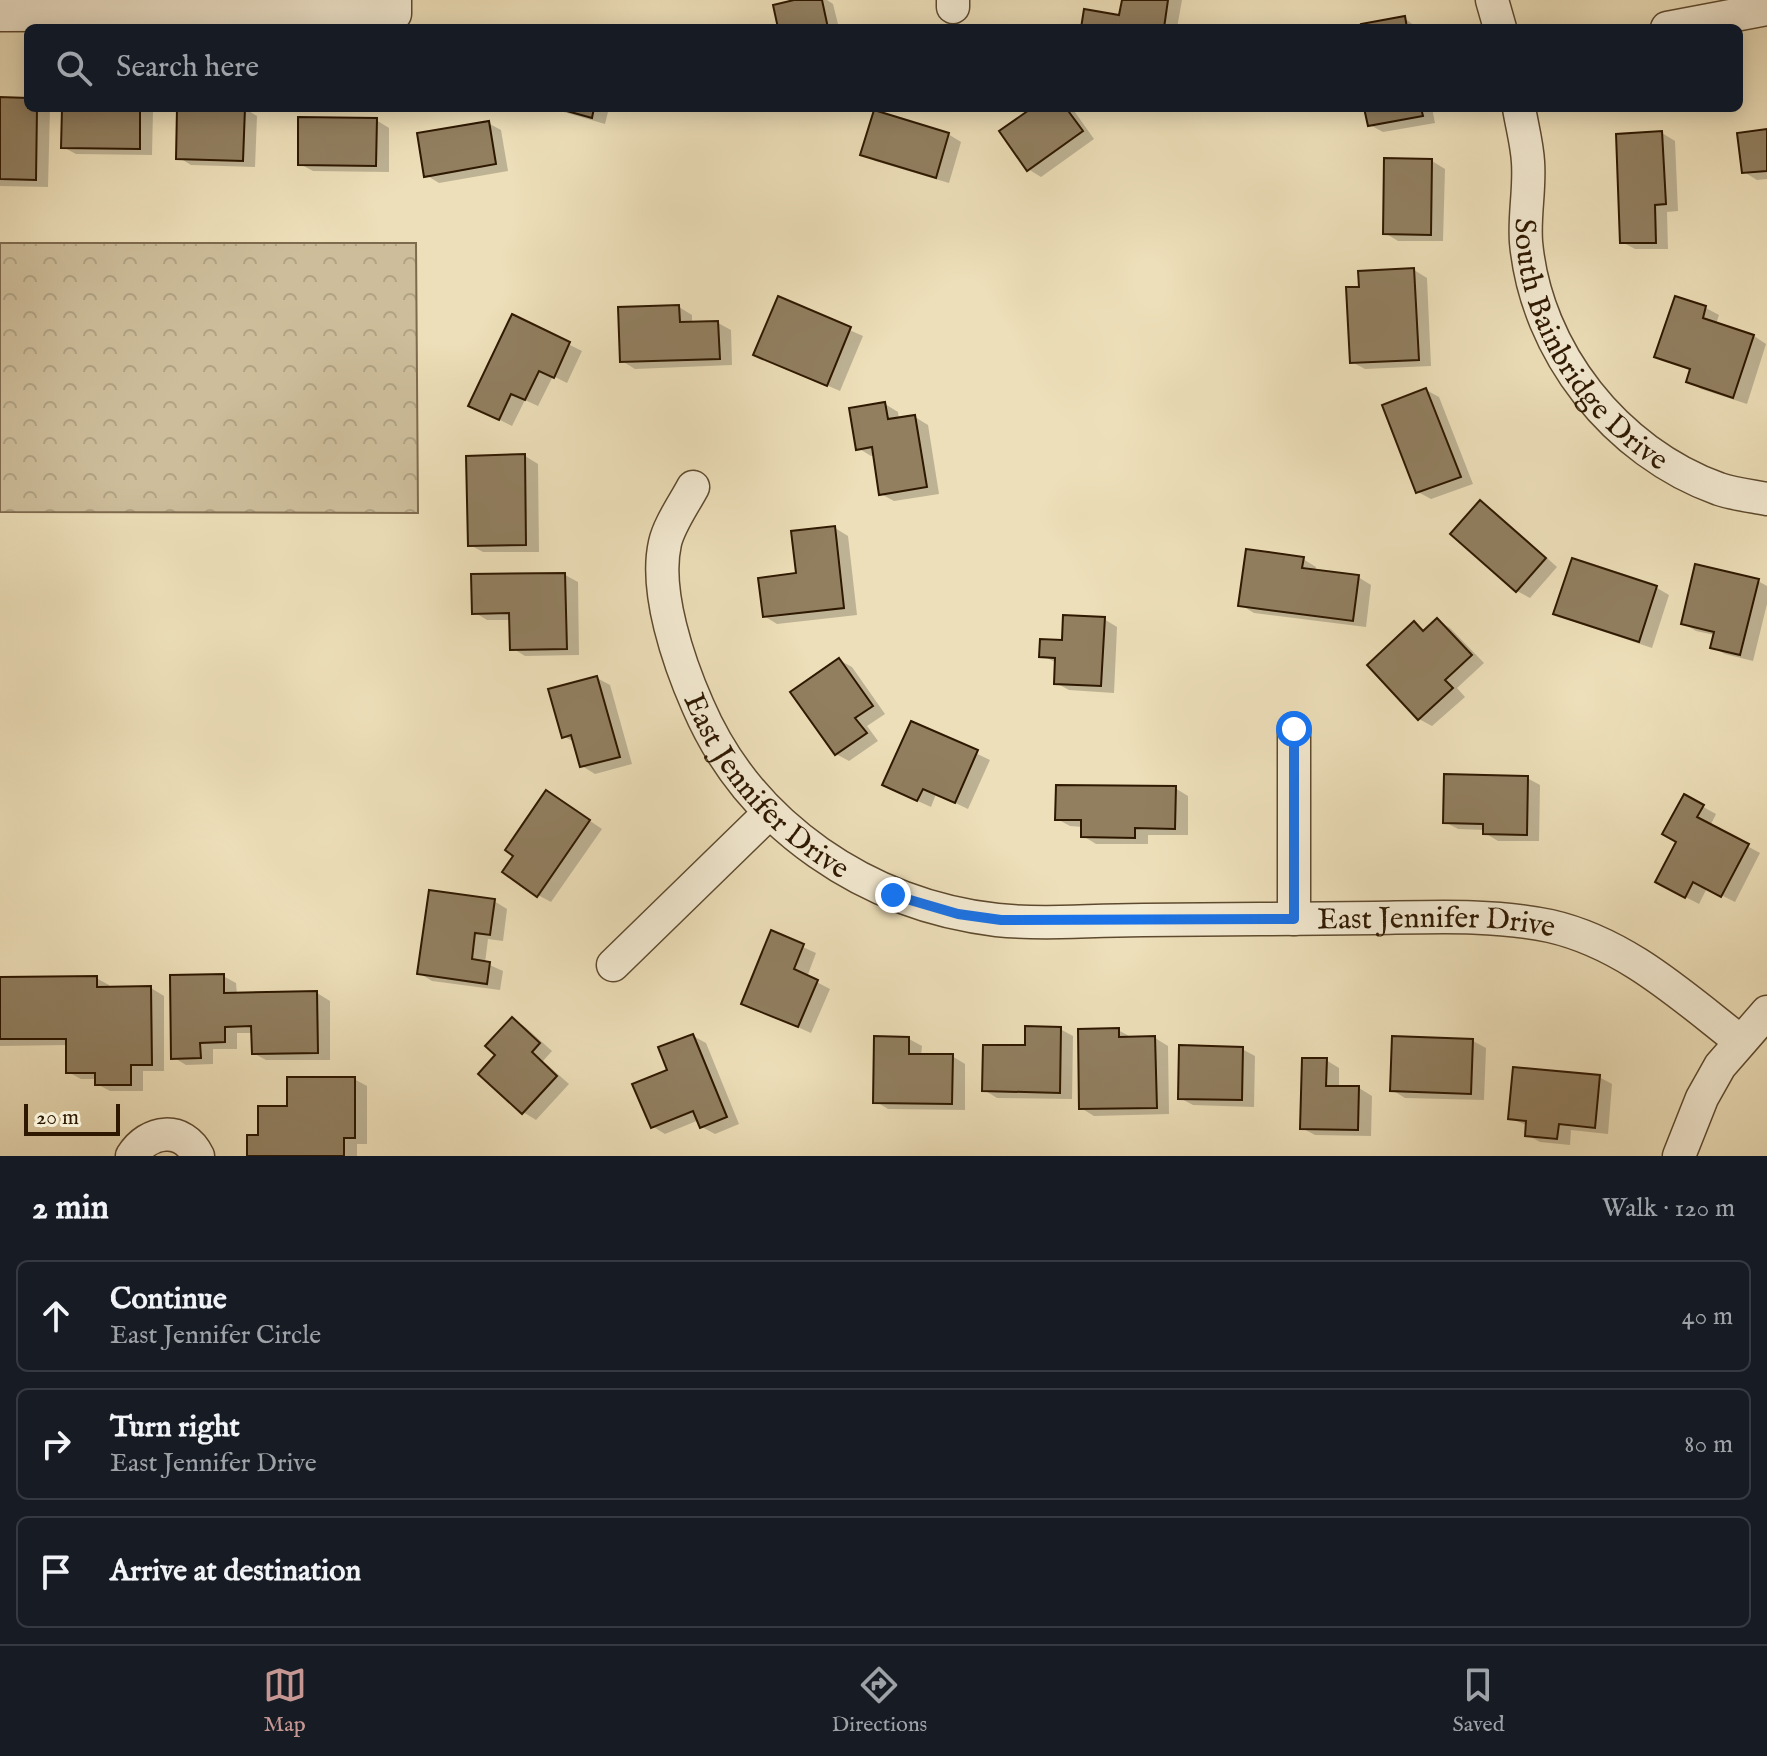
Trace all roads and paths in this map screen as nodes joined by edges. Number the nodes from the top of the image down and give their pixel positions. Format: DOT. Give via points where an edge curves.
graph roads {
  1 [pos="395,0"];
  2 [pos="1492,0"];
  3 [pos="1767,9"];
  4 [pos="0,15"];
  5 [pos="1499,24"];
  6 [pos="1688,24"];
  7 [pos="1520,112"];
  8 [pos="693,487"];
  9 [pos="1767,499"];
  10 [pos="1294,729"];
  11 [pos="769,813"];
  12 [pos="1294,919"];
  13 [pos="613,965"];
  14 [pos="1767,1012"];
  15 [pos="1740,1041"];
  16 [pos="132,1156"];
  17 [pos="198,1156"];
  18 [pos="1679,1156"];
  1 -- 4 [label="street" via="395,14"];
  2 -- 5 [label="street"];
  3 -- 6 [label="street"];
  7 -- 9 [label="street, South Bainbridge Drive" via="1528,161 1530,264 1546,320 1579,380 1599,408 1654,457 1721,490"];
  8 -- 11 [label="street, East Jennifer Drive" via="665,543 665,602 673,639 703,718 738,776"];
  10 -- 12 [label="street"];
  11 -- 12 [label="street, East Jennifer Drive" via="804,843 863,880 904,899 958,914 1001,920"];
  11 -- 13 [label="street"];
  12 -- 15 [label="street, East Jennifer Drive" via="1505,920 1580,935 1642,964"];
  14 -- 15 [label="street"];
  15 -- 18 [label="street" via="1702,1098"];
  16 -- 17 [label="street" via="140,1144 170,1134 185,1140"];
}
